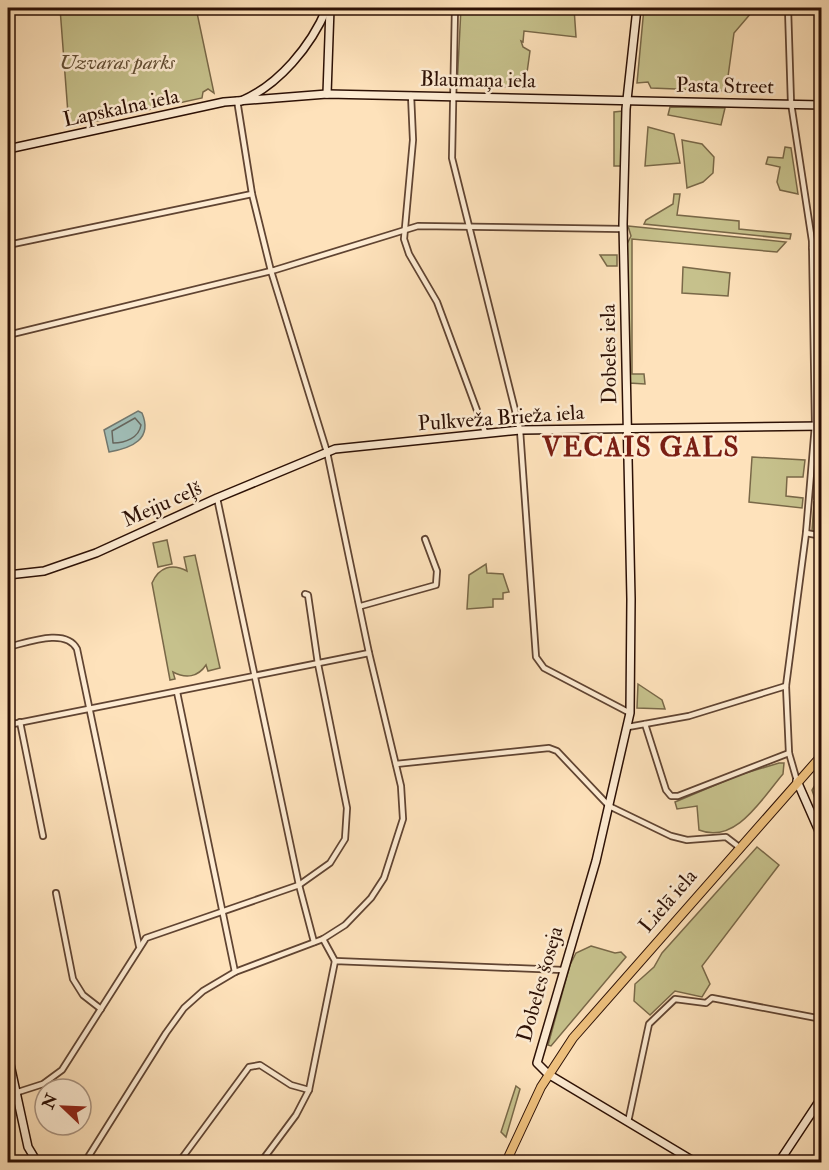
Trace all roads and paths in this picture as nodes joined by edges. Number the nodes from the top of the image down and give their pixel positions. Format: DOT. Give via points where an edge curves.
graph roads {
  1 [pos="328,8"];
  2 [pos="455,8"];
  3 [pos="637,8"];
  4 [pos="788,8"];
  5 [pos="313,36"];
  6 [pos="329,40"];
  7 [pos="327,94"];
  8 [pos="411,95"];
  9 [pos="452,96"];
  10 [pos="239,100"];
  11 [pos="628,100"];
  12 [pos="792,103"];
  13 [pos="822,105"];
  14 [pos="8,149"];
  15 [pos="252,194"];
  16 [pos="467,225"];
  17 [pos="623,229"];
  18 [pos="405,230"];
  19 [pos="8,245"];
  20 [pos="812,248"];
  21 [pos="822,249"];
  22 [pos="271,271"];
  23 [pos="8,335"];
  24 [pos="818,425"];
  25 [pos="627,427"];
  26 [pos="520,430"];
  27 [pos="485,432"];
  28 [pos="327,452"];
  29 [pos="217,498"];
  30 [pos="806,533"];
  31 [pos="822,536"];
  32 [pos="425,539"];
  33 [pos="8,575"];
  34 [pos="305,594"];
  35 [pos="361,606"];
  36 [pos="8,647"];
  37 [pos="369,653"];
  38 [pos="318,664"];
  39 [pos="255,677"];
  40 [pos="786,686"];
  41 [pos="177,692"];
  42 [pos="90,708"];
  43 [pos="630,713"];
  44 [pos="20,722"];
  45 [pos="645,724"];
  46 [pos="8,725"];
  47 [pos="628,727"];
  48 [pos="789,753"];
  49 [pos="822,755"];
  50 [pos="396,765"];
  51 [pos="797,781"];
  52 [pos="609,806"];
  53 [pos="821,833"];
  54 [pos="43,836"];
  55 [pos="739,847"];
  56 [pos="299,885"];
  57 [pos="56,893"];
  58 [pos="220,912"];
  59 [pos="323,939"];
  60 [pos="314,942"];
  61 [pos="139,946"];
  62 [pos="335,961"];
  63 [pos="563,969"];
  64 [pos="235,972"];
  65 [pos="101,1009"];
  66 [pos="822,1019"];
  67 [pos="8,1055"];
  68 [pos="548,1074"];
  69 [pos="309,1090"];
  70 [pos="15,1093"];
  71 [pos="822,1097"];
  72 [pos="628,1122"];
  73 [pos="37,1162"];
  74 [pos="84,1162"];
  75 [pos="179,1162"];
  76 [pos="261,1162"];
  77 [pos="506,1162"];
  78 [pos="695,1162"];
  79 [pos="779,1162"];
  1 -- 5 [label="street, Lapskalna iela"];
  1 -- 6 [label="street, Lapskalna iela"];
  2 -- 9 [label="street"];
  3 -- 11 [label="street, Dobeles iela"];
  4 -- 12 [label="street"];
  5 -- 6 [label="street"];
  5 -- 10 [label="street, Lapskalna iela" via="272,84"];
  6 -- 7 [label="street, Lapskalna iela"];
  7 -- 8 [label="street, Blaumaņa iela"];
  7 -- 10 [label="street, Lapskalna iela" via="258,102"];
  8 -- 9 [label="street, Blaumaņa iela"];
  8 -- 18 [label="street" via="413,140"];
  9 -- 11 [label="street, Blaumaņa iela"];
  9 -- 16 [label="street" via="452,158"];
  10 -- 14 [label="street, Lapskalna iela"];
  10 -- 15 [label="street"];
  11 -- 12 [label="street, Pasta Street"];
  11 -- 17 [label="street, Dobeles iela"];
  12 -- 13 [label="street, Pasta Street"];
  12 -- 20 [label="street"];
  15 -- 19 [label="street"];
  15 -- 22 [label="street"];
  16 -- 17 [label="street"];
  16 -- 18 [label="street"];
  16 -- 26 [label="street"];
  17 -- 25 [label="street, Dobeles iela"];
  18 -- 22 [label="street"];
  18 -- 27 [label="street" via="409,254 437,302"];
  20 -- 21 [label="street"];
  20 -- 24 [label="street"];
  22 -- 23 [label="street"];
  22 -- 28 [label="street"];
  24 -- 25 [label="street, Pulkveža Brieža iela"];
  24 -- 30 [label="street"];
  25 -- 26 [label="street, Pulkveža Brieža iela"];
  25 -- 43 [label="street, Dobeles iela"];
  26 -- 27 [label="street, Pulkveža Brieža iela"];
  26 -- 43 [label="street" via="537,661"];
  27 -- 28 [label="street, Pulkveža Brieža iela"];
  28 -- 29 [label="street, Meiju ceļš"];
  28 -- 35 [label="street"];
  29 -- 33 [label="street, Meiju ceļš" via="96,553 44,571"];
  29 -- 39 [label="street"];
  30 -- 31 [label="street"];
  30 -- 40 [label="street"];
  32 -- 35 [label="street" via="437,571 436,585"];
  34 -- 38 [label="street"];
  35 -- 37 [label="street"];
  36 -- 42 [label="street" via="51,638 70,641 76,649"];
  37 -- 38 [label="street"];
  37 -- 50 [label="street"];
  38 -- 39 [label="street"];
  38 -- 56 [label="street" via="347,808 345,839 330,863"];
  39 -- 41 [label="street"];
  39 -- 56 [label="street"];
  40 -- 45 [label="street" via="690,717"];
  40 -- 48 [label="street"];
  41 -- 42 [label="street"];
  41 -- 58 [label="street"];
  42 -- 44 [label="street"];
  42 -- 61 [label="street"];
  43 -- 47 [label="street, Dobeles iela"];
  44 -- 46 [label="street"];
  44 -- 54 [label="street"];
  45 -- 47 [label="street"];
  45 -- 48 [label="street" via="664,786 671,796"];
  47 -- 52 [label="street, Dobeles iela"];
  48 -- 51 [label="street"];
  49 -- 51 [label="main road, Lielā iela"];
  50 -- 52 [label="street" via="549,748 557,751"];
  50 -- 59 [label="street" via="404,799 403,819 388,868 357,914"];
  51 -- 53 [label="street"];
  51 -- 55 [label="main road, Lielā iela"];
  52 -- 55 [label="street" via="671,836 687,840 726,837"];
  52 -- 63 [label="street, Dobeles šoseja"];
  55 -- 68 [label="main road, Lielā iela" via="588,1019"];
  56 -- 58 [label="street"];
  56 -- 60 [label="street"];
  57 -- 65 [label="street" via="74,978 83,995"];
  58 -- 61 [label="street" via="156,934"];
  58 -- 64 [label="street"];
  59 -- 60 [label="street"];
  59 -- 62 [label="street"];
  60 -- 64 [label="street"];
  61 -- 65 [label="street"];
  62 -- 63 [label="street"];
  62 -- 69 [label="street"];
  63 -- 68 [label="street, Dobeles šoseja" via="538,1053 537,1063"];
  64 -- 74 [label="street" via="203,991 176,1017"];
  65 -- 70 [label="street" via="62,1070 43,1084"];
  66 -- 72 [label="street" via="712,998 706,1003 675,999 649,1024"];
  67 -- 70 [label="street"];
  68 -- 72 [label="street"];
  68 -- 77 [label="main road"];
  69 -- 75 [label="street" via="291,1085 260,1065 249,1067"];
  69 -- 76 [label="street" via="296,1115"];
  70 -- 73 [label="street" via="28,1147"];
  71 -- 79 [label="street"];
  72 -- 78 [label="street"];
}
